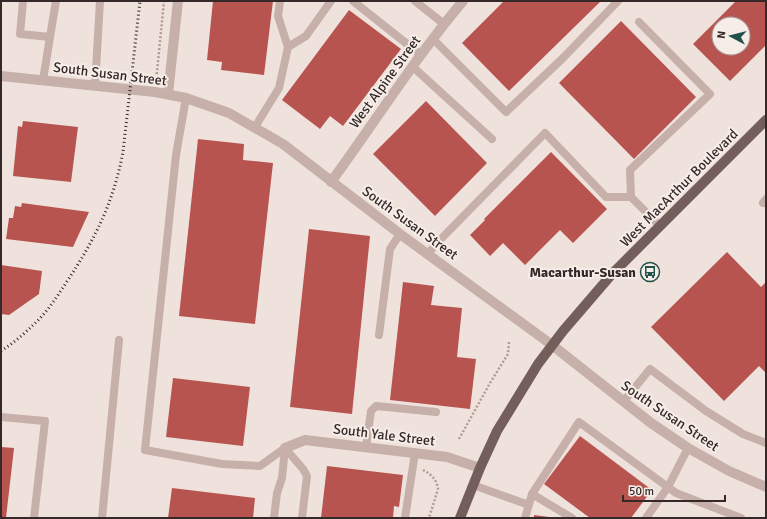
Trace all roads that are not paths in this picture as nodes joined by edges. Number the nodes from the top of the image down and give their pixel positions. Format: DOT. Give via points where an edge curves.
graph roads {
  1 [pos="23,1"];
  2 [pos="56,1"];
  3 [pos="100,1"];
  4 [pos="178,1"];
  5 [pos="280,1"];
  6 [pos="331,1"];
  7 [pos="353,1"];
  8 [pos="415,1"];
  9 [pos="463,1"];
  10 [pos="618,1"];
  11 [pos="639,22"];
  12 [pos="444,24"];
  13 [pos="50,37"];
  14 [pos="433,39"];
  15 [pos="288,48"];
  16 [pos="421,55"];
  17 [pos="413,67"];
  18 [pos="1,76"];
  19 [pos="43,80"];
  20 [pos="95,86"];
  21 [pos="168,94"];
  22 [pos="186,98"];
  23 [pos="766,120"];
  24 [pos="255,127"];
  25 [pos="492,139"];
  26 [pos="331,182"];
  27 [pos="630,198"];
  28 [pos="660,226"];
  29 [pos="400,234"];
  30 [pos="428,254"];
  31 [pos="379,335"];
  32 [pos="119,340"];
  33 [pos="552,345"];
  34 [pos="623,402"];
  35 [pos="436,412"];
  36 [pos="1,417"];
  37 [pos="766,443"];
  38 [pos="366,447"];
  39 [pos="285,448"];
  40 [pos="688,448"];
  41 [pos="415,453"];
  42 [pos="480,468"];
  43 [pos="473,485"];
  44 [pos="668,487"];
  45 [pos="766,487"];
  46 [pos="532,494"];
  47 [pos="529,505"];
  48 [pos="34,518"];
  49 [pos="102,518"];
  50 [pos="274,518"];
  51 [pos="302,518"];
  52 [pos="405,518"];
  53 [pos="460,518"];
  54 [pos="524,518"];
  55 [pos="572,518"];
  56 [pos="646,518"];
  57 [pos="741,518"];
  1 -- 13 [label="lane" via="20,34"];
  2 -- 13 [label="lane"];
  3 -- 20 [label="lane"];
  4 -- 21 [label="street"];
  5 -- 15 [label="lane" via="278,16"];
  6 -- 15 [label="lane" via="306,36"];
  7 -- 16 [label="lane"];
  8 -- 12 [label="lane"];
  9 -- 12 [label="street, West Alpine Street"];
  10 -- 14 [label="lane" via="506,112"];
  11 -- 27 [label="lane" via="710,94 630,170"];
  12 -- 14 [label="street, West Alpine Street"];
  13 -- 19 [label="lane"];
  14 -- 16 [label="street, West Alpine Street"];
  15 -- 24 [label="lane" via="279,88"];
  16 -- 17 [label="street, West Alpine Street"];
  17 -- 25 [label="lane"];
  17 -- 26 [label="street, West Alpine Street"];
  18 -- 19 [label="street, South Susan Street"];
  19 -- 20 [label="street, South Susan Street"];
  20 -- 21 [label="street, South Susan Street"];
  21 -- 22 [label="street, South Susan Street"];
  22 -- 24 [label="street, South Susan Street" via="228,113"];
  22 -- 39 [label="lane" via="176,150 145,450 222,464 260,466"];
  23 -- 28 [label="main road, West MacArthur Boulevard"];
  24 -- 26 [label="street, South Susan Street" via="283,144"];
  26 -- 29 [label="street, South Susan Street"];
  27 -- 28 [label="lane"];
  27 -- 30 [label="lane" via="606,197 545,133"];
  28 -- 33 [label="main road, West MacArthur Boulevard" via="612,274"];
  29 -- 30 [label="street, South Susan Street"];
  29 -- 31 [label="lane" via="390,249"];
  30 -- 33 [label="street, South Susan Street"];
  32 -- 49 [label="lane"];
  33 -- 34 [label="street, South Susan Street"];
  33 -- 42 [label="main road, West MacArthur Boulevard" via="515,399"];
  34 -- 37 [label="lane" via="650,369 706,411 743,434"];
  34 -- 40 [label="street, South Susan Street"];
  35 -- 38 [label="lane" via="376,406 371,411"];
  36 -- 48 [label="lane" via="45,421"];
  38 -- 39 [label="street, South Yale Street" via="305,440"];
  38 -- 41 [label="street, South Yale Street"];
  39 -- 50 [label="lane"];
  39 -- 51 [label="lane" via="306,476"];
  40 -- 44 [label="lane"];
  40 -- 45 [label="street, South Susan Street" via="729,471"];
  41 -- 42 [label="street, South Yale Street" via="447,457"];
  41 -- 52 [label="lane"];
  42 -- 43 [label="main road, West MacArthur Boulevard"];
  43 -- 47 [label="lane"];
  43 -- 53 [label="main road, West MacArthur Boulevard"];
  44 -- 46 [label="lane" via="579,422"];
  44 -- 56 [label="lane"];
  44 -- 57 [label="lane" via="676,493"];
  46 -- 47 [label="lane"];
  46 -- 55 [label="lane"];
  47 -- 54 [label="lane"];
}
